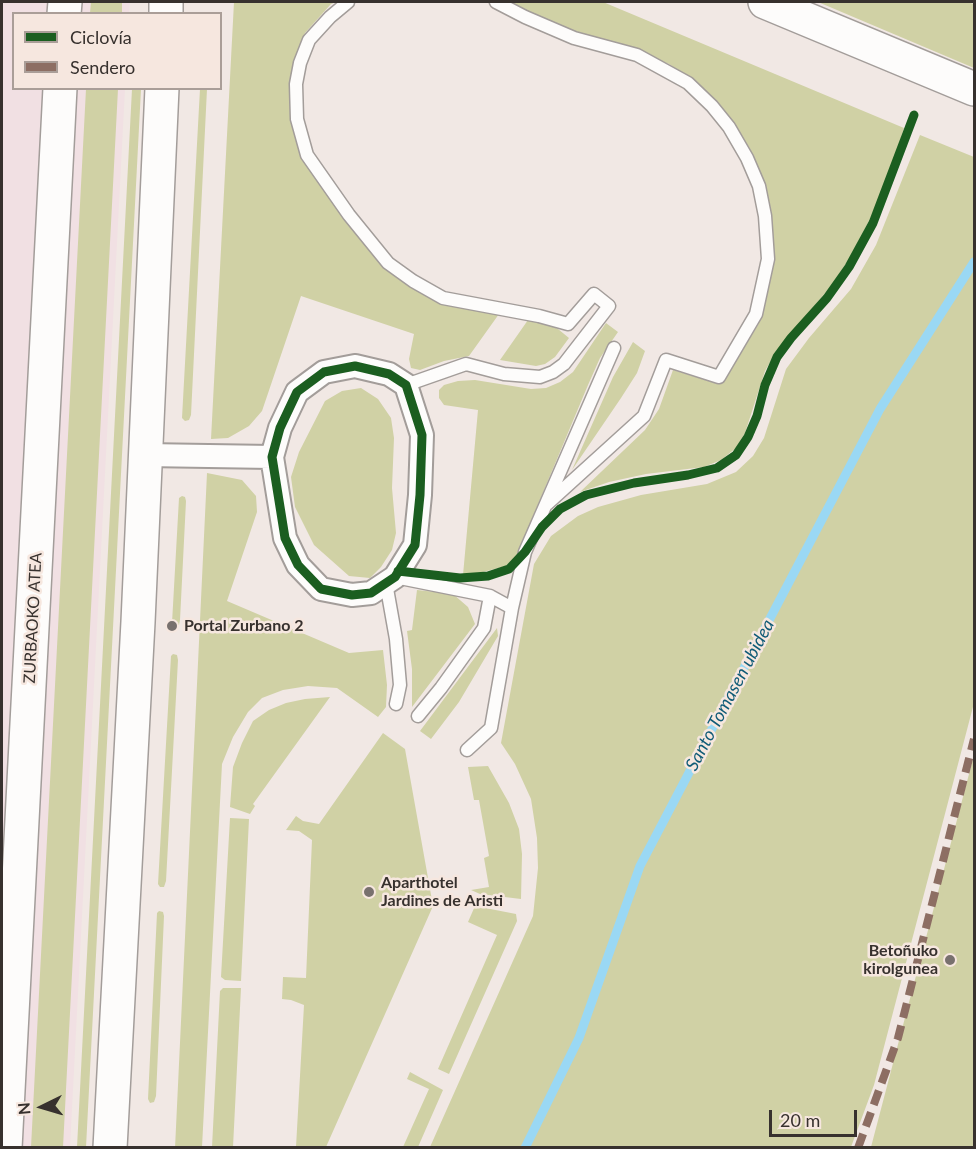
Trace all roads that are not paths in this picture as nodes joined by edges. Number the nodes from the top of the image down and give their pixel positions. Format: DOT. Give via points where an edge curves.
graph roads {
  1 [pos="348,2"];
  2 [pos="496,2"];
  3 [pos="765,2"];
  4 [pos="975,89"];
  5 [pos="60,90"];
  6 [pos="162,90"];
  7 [pos="614,348"];
  8 [pos="406,385"];
  9 [pos="145,454"];
  10 [pos="272,457"];
  11 [pos="547,504"];
  12 [pos="390,580"];
  13 [pos="490,596"];
  14 [pos="512,608"];
  15 [pos="396,704"];
  16 [pos="418,716"];
  17 [pos="467,750"];
  18 [pos="5,1148"];
  19 [pos="110,1148"];
  1 -- 8 [label="lane" via="309,40 296,84 297,119 307,155 388,263 443,297 568,324 594,294 609,306 554,372 540,377 504,374 466,364"];
  2 -- 11 [label="lane" via="574,38 637,55 688,83 712,106 735,137 759,186 765,216 768,259 756,314 719,377 666,360 644,416"];
  3 -- 4 [label="main road"];
  5 -- 18 [label="main road, ZURBAOKO ATEA"];
  6 -- 9 [label="main road"];
  7 -- 11 [label="lane"];
  8 -- 10 [label="street" via="389,374 356,366 324,372 297,392"];
  8 -- 12 [label="street" via="422,435 420,495 415,545"];
  9 -- 10 [label="street"];
  9 -- 19 [label="main road"];
  10 -- 12 [label="street" via="285,538 298,565 321,589 352,595 371,593"];
  11 -- 14 [label="lane" via="525,552"];
  12 -- 13 [label="lane"];
  12 -- 15 [label="lane" via="400,685"];
  13 -- 14 [label="lane"];
  13 -- 16 [label="lane" via="484,628"];
  14 -- 17 [label="lane" via="490,728"];
}
